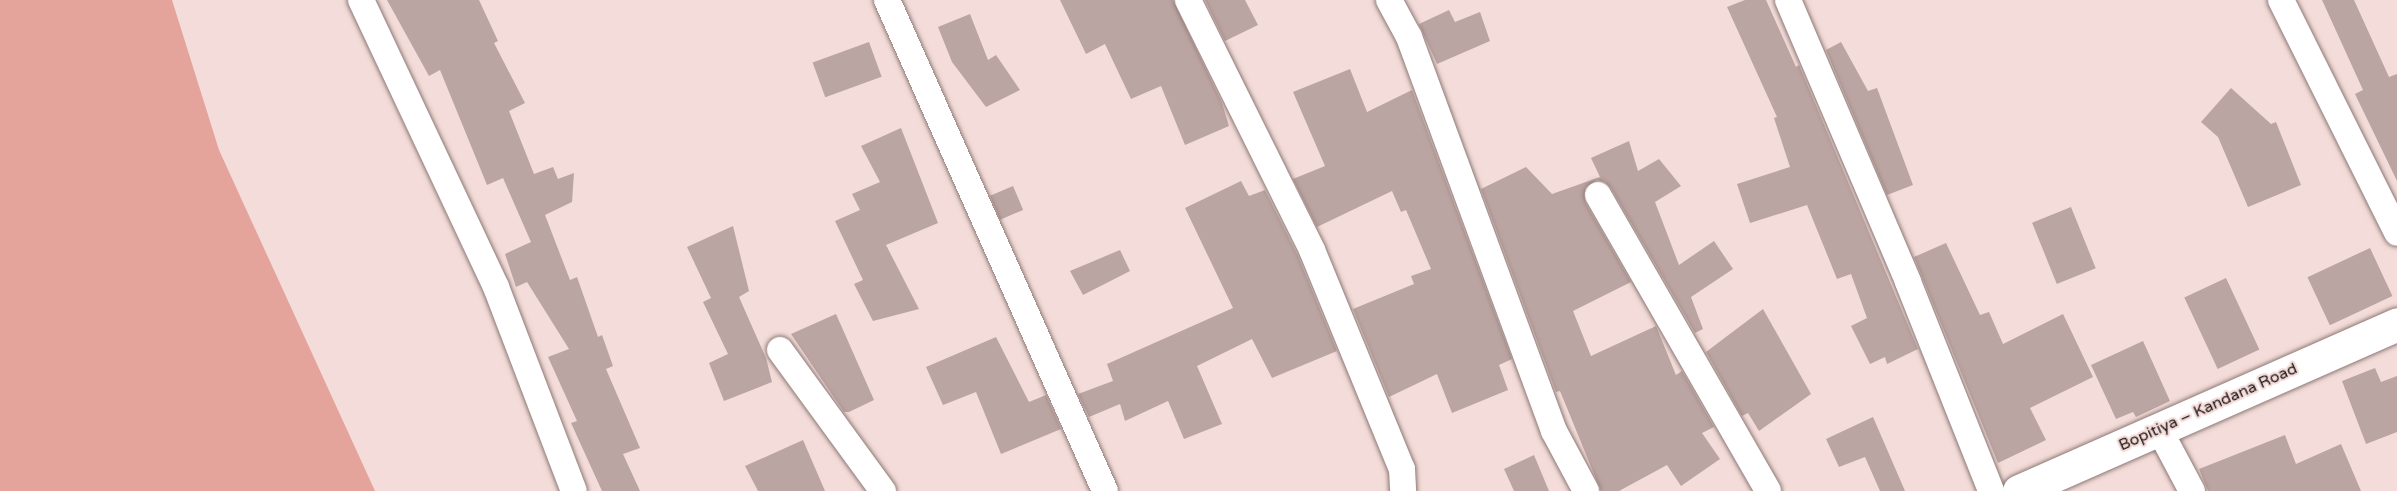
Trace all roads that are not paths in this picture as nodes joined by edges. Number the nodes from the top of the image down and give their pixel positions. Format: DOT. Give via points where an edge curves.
graph roads {
  1 [pos="362,0"];
  2 [pos="887,0"];
  3 [pos="1188,0"];
  4 [pos="1389,0"];
  5 [pos="1788,0"];
  6 [pos="2281,0"];
  7 [pos="1598,195"];
  8 [pos="2397,234"];
  9 [pos="2397,324"];
  10 [pos="780,350"];
  11 [pos="2159,429"];
  12 [pos="574,491"];
  13 [pos="883,491"];
  14 [pos="1105,491"];
  15 [pos="1403,491"];
  16 [pos="1586,491"];
  17 [pos="1768,491"];
  18 [pos="1991,491"];
  19 [pos="2019,491"];
  20 [pos="2192,491"];
  1 -- 12 [label="street" via="496,287"];
  2 -- 14 [label="street"];
  3 -- 15 [label="street" via="1312,250 1402,469"];
  4 -- 16 [label="street" via="1408,37 1554,431"];
  5 -- 18 [label="street" via="1908,282"];
  6 -- 8 [label="street"];
  7 -- 17 [label="street"];
  9 -- 11 [label="street, Bopitiya – Kandana Road"];
  10 -- 13 [label="street"];
  11 -- 19 [label="street, Bopitiya – Kandana Road"];
  11 -- 20 [label="street"];
}
